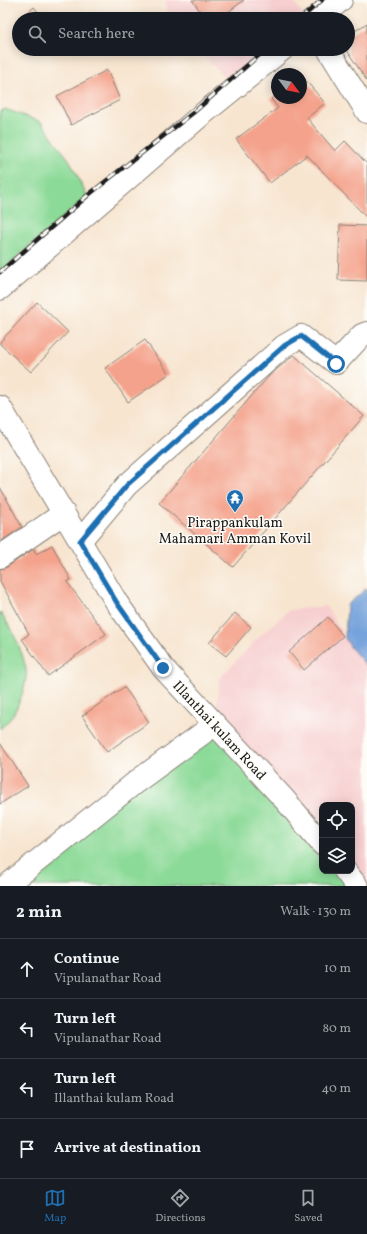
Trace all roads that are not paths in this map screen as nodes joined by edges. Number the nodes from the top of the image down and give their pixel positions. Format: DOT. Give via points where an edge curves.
graph roads {
  1 [pos="341,0"];
  2 [pos="327,12"];
  3 [pos="275,56"];
  4 [pos="332,56"];
  5 [pos="367,112"];
  6 [pos="0,289"];
  7 [pos="367,333"];
  8 [pos="0,407"];
  9 [pos="64,513"];
  10 [pos="80,541"];
  11 [pos="0,557"];
  12 [pos="214,725"];
  13 [pos="319,840"];
  14 [pos="347,874"];
  15 [pos="6,886"];
  16 [pos="357,886"];
  1 -- 2 [label="street"];
  3 -- 6 [label="street" via="199,118"];
  4 -- 5 [label="street"];
  7 -- 10 [label="street" via="362,335 336,364 301,336 284,346 127,485"];
  8 -- 9 [label="street, Illanthai kulam Road"];
  9 -- 10 [label="street, Illanthai kulam Road"];
  9 -- 11 [label="street"];
  10 -- 12 [label="street, Illanthai kulam Road" via="117,603 163,668"];
  12 -- 13 [label="street, Illanthai kulam Road" via="285,800"];
  12 -- 15 [label="street" via="136,782"];
  14 -- 16 [label="street"];
}
